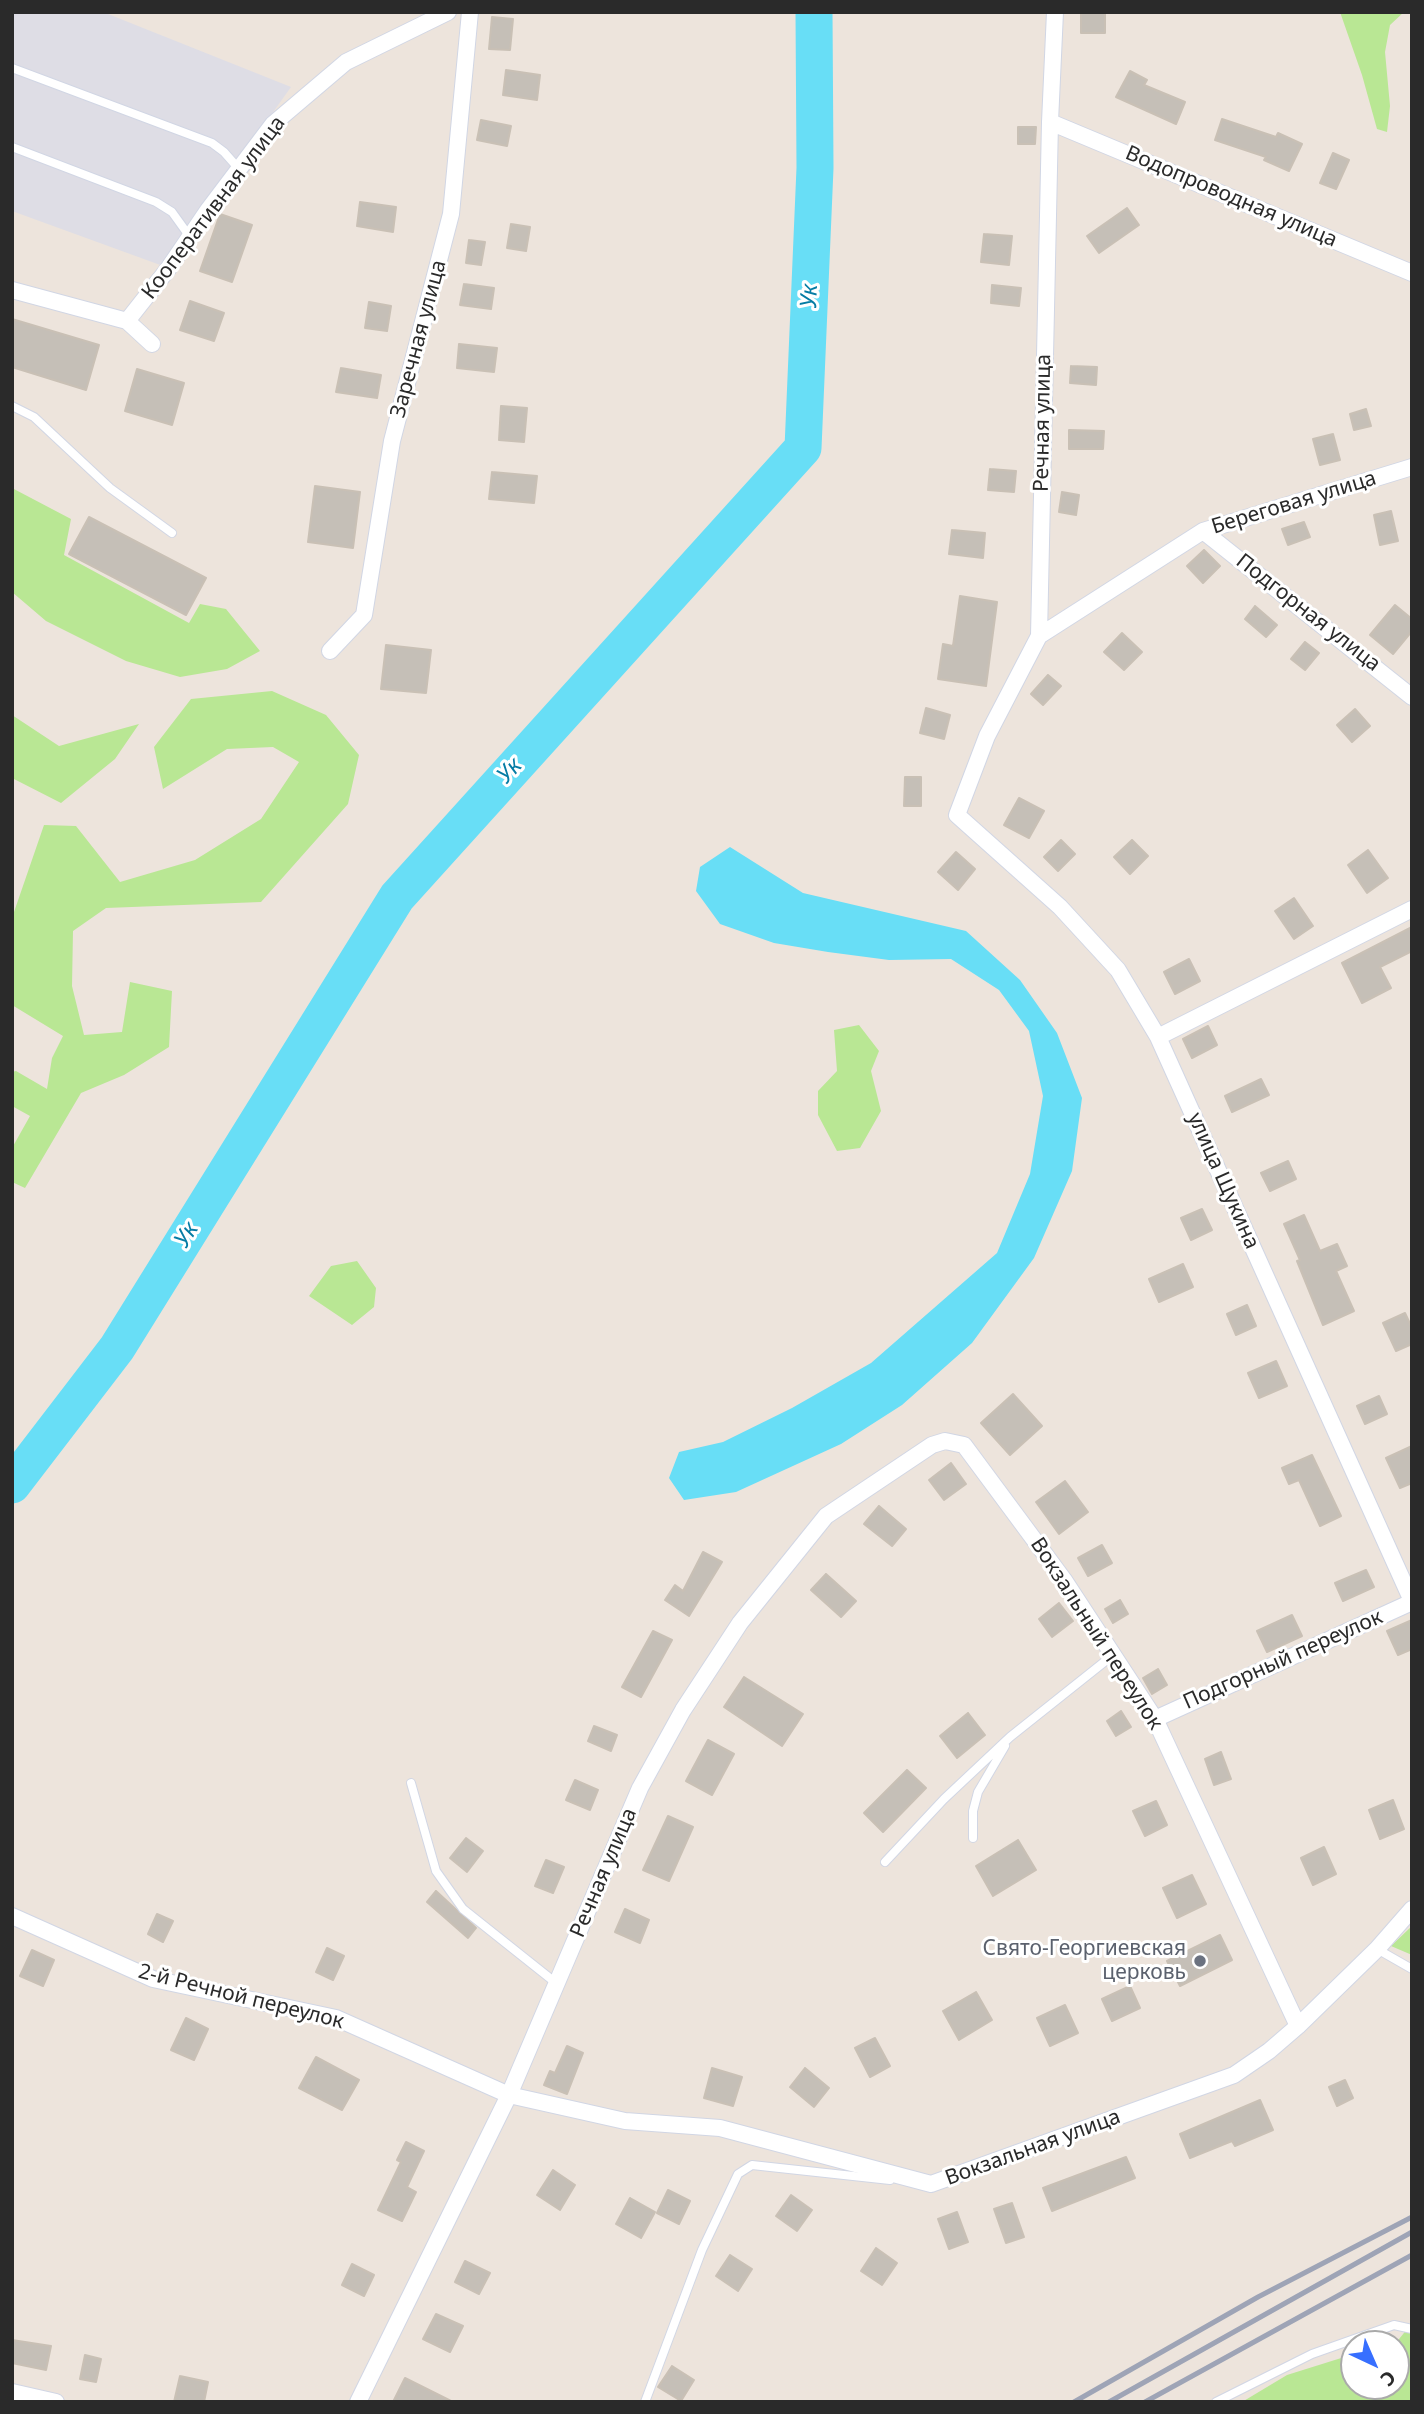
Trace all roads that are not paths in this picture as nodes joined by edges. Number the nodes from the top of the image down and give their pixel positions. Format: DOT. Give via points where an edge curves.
graph roads {
  1 [pos="448,12"];
  2 [pos="470,12"];
  3 [pos="1055,12"];
  4 [pos="12,68"];
  5 [pos="1050,122"];
  6 [pos="12,147"];
  7 [pos="239,169"];
  8 [pos="190,237"];
  9 [pos="1412,273"];
  10 [pos="12,290"];
  11 [pos="127,321"];
  12 [pos="152,344"];
  13 [pos="12,406"];
  14 [pos="1412,467"];
  15 [pos="1203,531"];
  16 [pos="172,533"];
  17 [pos="1039,636"];
  18 [pos="330,651"];
  19 [pos="1412,697"];
  20 [pos="957,815"];
  21 [pos="1412,909"];
  22 [pos="1158,1037"];
  23 [pos="964,1445"];
  24 [pos="1412,1601"];
  25 [pos="1113,1655"];
  26 [pos="1155,1719"];
  27 [pos="1010,1737"];
  28 [pos="411,1783"];
  29 [pos="973,1838"];
  30 [pos="885,1862"];
  31 [pos="1412,1909"];
  32 [pos="12,1916"];
  33 [pos="1377,1949"];
  34 [pos="1412,1969"];
  35 [pos="556,1983"];
  36 [pos="1298,2026"];
  37 [pos="509,2095"];
  38 [pos="931,2185"];
  39 [pos="1412,2329"];
  40 [pos="12,2392"];
  41 [pos="56,2402"];
  42 [pos="358,2402"];
  43 [pos="645,2402"];
  44 [pos="1216,2402"];
  1 -- 7 [label="street, Кооперативная улица" via="346,62 273,124"];
  2 -- 18 [label="street, Заречная улица" via="451,214 392,441 364,615"];
  3 -- 5 [label="street, Речная улица"];
  4 -- 7 [label="lane" via="212,143"];
  5 -- 9 [label="street, Водопроводная улица"];
  5 -- 17 [label="street, Речная улица"];
  6 -- 8 [label="lane" via="166,207"];
  7 -- 8 [label="street, Кооперативная улица"];
  8 -- 11 [label="street, Кооперативная улица"];
  10 -- 11 [label="street"];
  11 -- 12 [label="street"];
  13 -- 16 [label="lane" via="34,417 110,488"];
  14 -- 15 [label="street, Береговая улица"];
  15 -- 17 [label="street, Береговая улица"];
  15 -- 19 [label="street, Подгорная улица"];
  17 -- 20 [label="street, Речная улица" via="987,737"];
  20 -- 22 [label="street, улица Щукина" via="1060,907 1118,970"];
  21 -- 22 [label="street"];
  22 -- 24 [label="street, улица Щукина"];
  23 -- 25 [label="street, Вокзальный переулок"];
  23 -- 35 [label="street, Речная улица" via="945,1441 932,1445 826,1516 740,1623 683,1710 640,1788"];
  24 -- 26 [label="street, Подгорный переулок"];
  25 -- 26 [label="street, Вокзальный переулок"];
  25 -- 27 [label="lane"];
  26 -- 36 [label="street, Вокзальный переулок"];
  27 -- 29 [label="lane" via="978,1792"];
  27 -- 30 [label="lane"];
  28 -- 35 [label="lane" via="436,1871 463,1909"];
  31 -- 33 [label="street, Вокзальная улица"];
  32 -- 37 [label="street, 2-й Речной переулок" via="153,1979 336,2018"];
  33 -- 34 [label="lane"];
  33 -- 36 [label="street, Вокзальная улица"];
  35 -- 37 [label="street, Речная улица"];
  36 -- 38 [label="street, Вокзальная улица" via="1234,2075"];
  37 -- 38 [label="street, Вокзальная улица" via="625,2122 720,2127"];
  37 -- 42 [label="street, Речная улица"];
  38 -- 43 [label="lane" via="752,2165 738,2174 702,2250"];
  39 -- 44 [label="lane" via="1394,2325 1312,2354"];
  40 -- 41 [label="street"];
}
